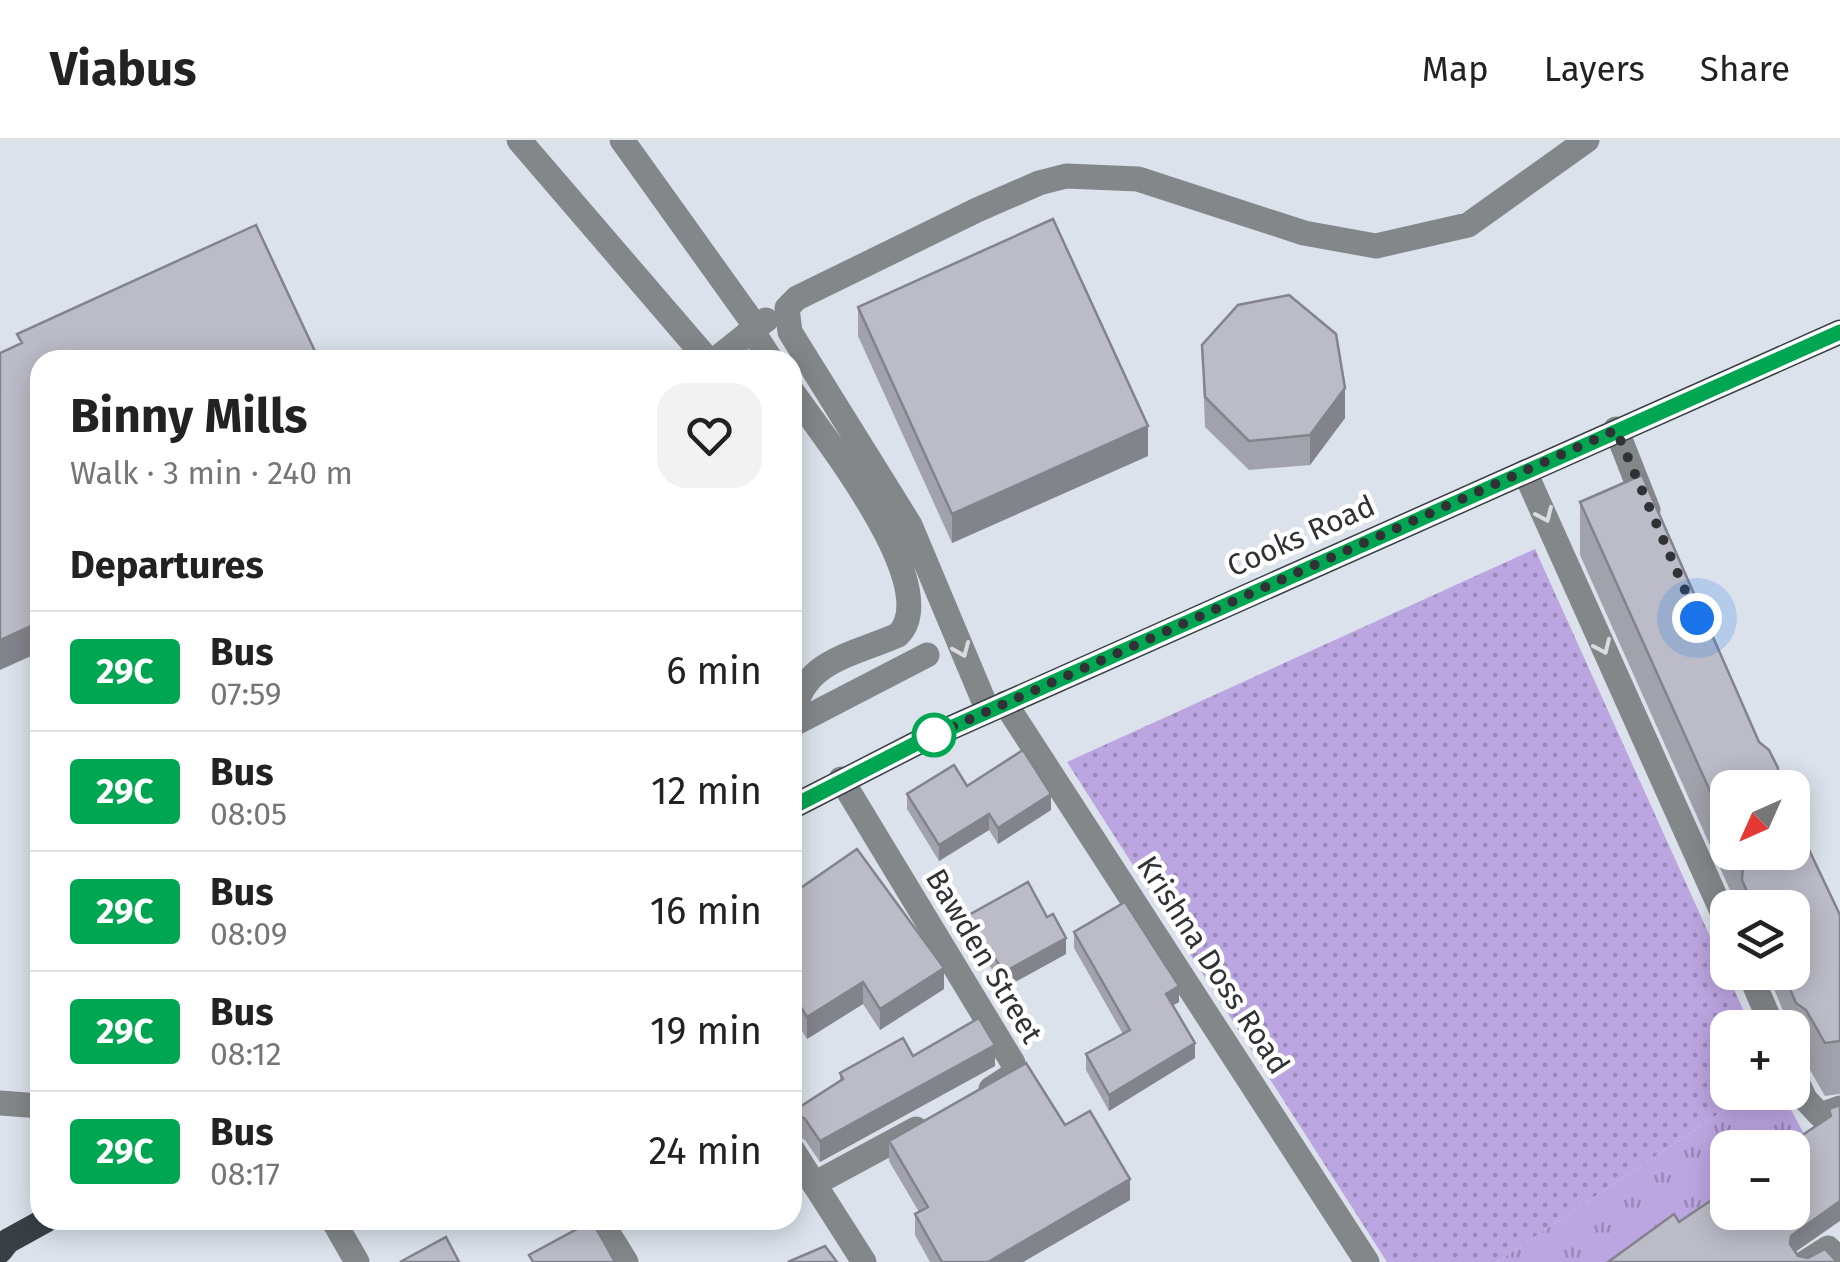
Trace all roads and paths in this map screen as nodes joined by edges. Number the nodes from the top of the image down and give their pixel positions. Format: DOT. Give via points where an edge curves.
graph roads {
  1 [pos="519,140"];
  2 [pos="622,140"];
  3 [pos="1588,140"];
  4 [pos="785,318"];
  5 [pos="756,327"];
  6 [pos="1840,332"];
  7 [pos="703,350"];
  8 [pos="725,350"];
  9 [pos="764,350"];
  10 [pos="802,406"];
  11 [pos="1616,430"];
  12 [pos="1526,472"];
  13 [pos="1659,534"];
  14 [pos="927,654"];
  15 [pos="802,689"];
  16 [pos="997,707"];
  17 [pos="802,720"];
  18 [pos="841,780"];
  19 [pos="802,801"];
  20 [pos="1712,890"];
  21 [pos="967,1102"];
  22 [pos="0,1103"];
  23 [pos="30,1105"];
  24 [pos="1810,1105"];
  25 [pos="1840,1108"];
  26 [pos="933,1120"];
  27 [pos="802,1165"];
  28 [pos="814,1184"];
  29 [pos="30,1229"];
  30 [pos="339,1230"];
  31 [pos="606,1230"];
  32 [pos="3,1245"];
  33 [pos="1840,1261"];
  34 [pos="357,1262"];
  35 [pos="626,1262"];
  36 [pos="864,1262"];
  37 [pos="1367,1262"];
  38 [pos="1806,1262"];
  1 -- 7 [label="street"];
  2 -- 5 [label="street"];
  3 -- 4 [label="street" via="1468,225 1376,246 1304,233 1138,178 1066,176 977,210 797,298"];
  4 -- 5 [label="street"];
  4 -- 16 [label="street, Krishna Doss Road, one-way" via="910,525"];
  5 -- 8 [label="street"];
  5 -- 9 [label="street"];
  6 -- 11 [label="main road, Cooks Road"];
  10 -- 15 [label="street" via="889,539 911,612 898,635 815,670"];
  11 -- 12 [label="main road, Cooks Road"];
  11 -- 13 [label="street"];
  12 -- 16 [label="main road, Cooks Road"];
  12 -- 20 [label="street, one-way"];
  14 -- 17 [label="street"];
  16 -- 18 [label="main road, Cooks Road"];
  16 -- 37 [label="street, Krishna Doss Road"];
  18 -- 19 [label="main road, Cooks Road"];
  18 -- 21 [label="street, Bawden Street" via="1013,1063 1014,1074"];
  22 -- 23 [label="street"];
  24 -- 25 [label="street" via="1820,1115"];
  26 -- 28 [label="street"];
  27 -- 28 [label="street"];
  28 -- 36 [label="street"];
  29 -- 32 [label="main road"];
  30 -- 34 [label="street"];
  31 -- 35 [label="street"];
  33 -- 38 [label="street" via="1828,1248"];
}
